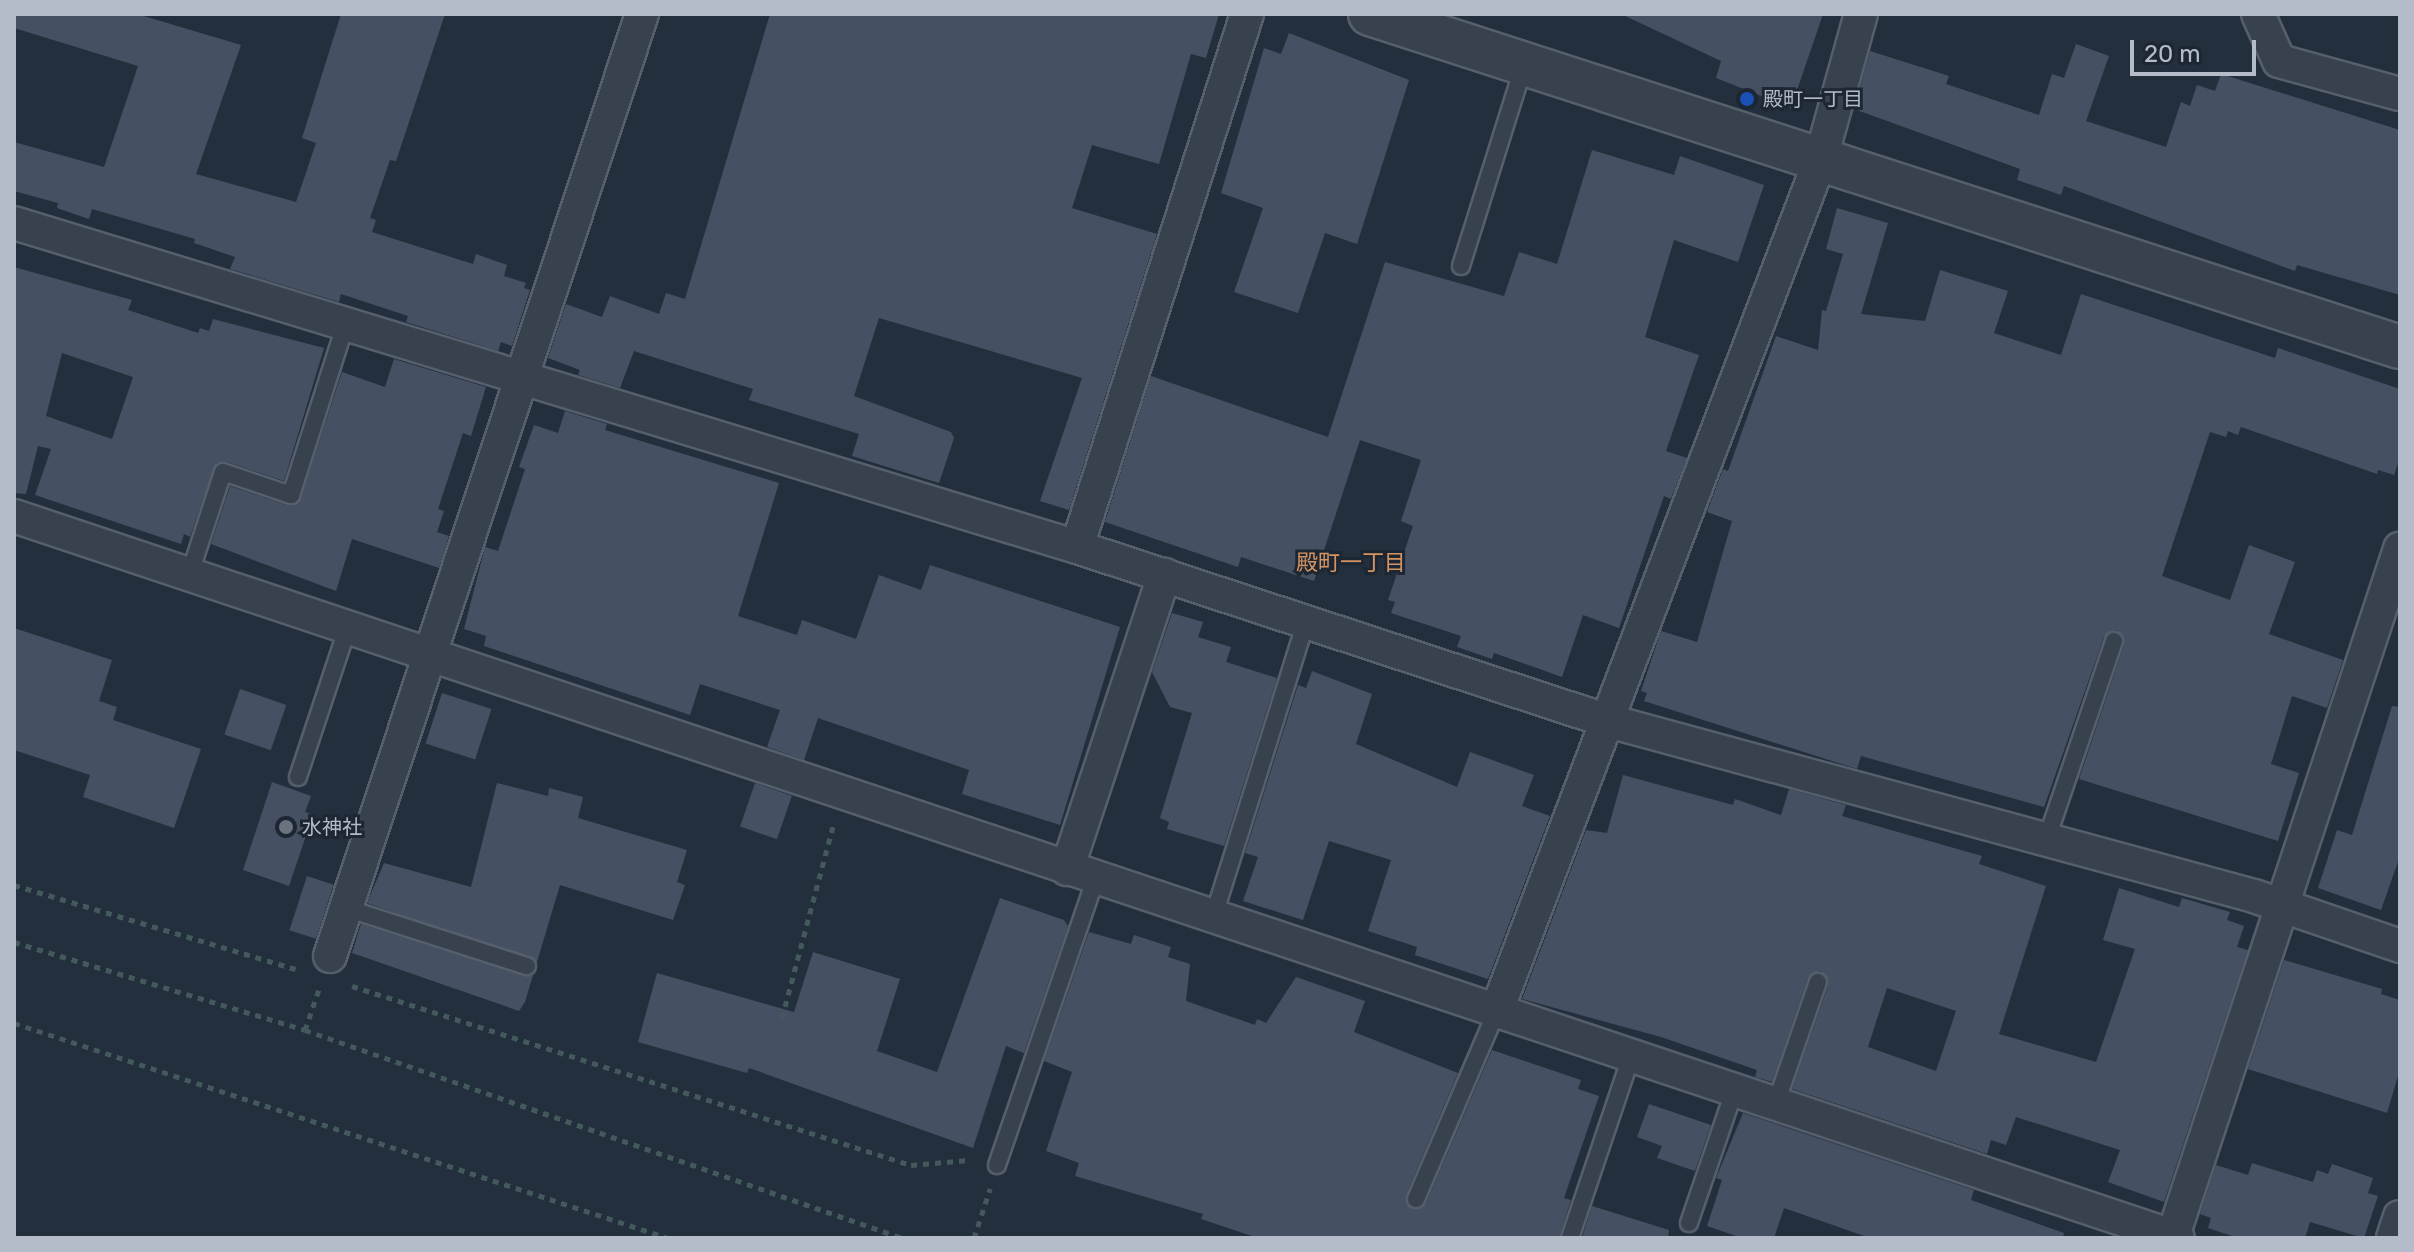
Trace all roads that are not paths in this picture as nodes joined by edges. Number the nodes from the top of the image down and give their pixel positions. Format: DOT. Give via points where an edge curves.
graph roads {
  1 [pos="642,14"];
  2 [pos="1247,14"];
  3 [pos="1370,14"];
  4 [pos="1861,14"];
  5 [pos="2258,14"];
  6 [pos="1525,63"];
  7 [pos="2400,94"];
  8 [pos="1821,158"];
  9 [pos="14,223"];
  10 [pos="1461,266"];
  11 [pos="346,323"];
  12 [pos="2400,347"];
  13 [pos="524,376"];
  14 [pos="14,516"];
  15 [pos="1077,547"];
  16 [pos="2400,549"];
  17 [pos="190,573"];
  18 [pos="1164,575"];
  19 [pos="349,624"];
  20 [pos="1305,625"];
  21 [pos="2114,641"];
  22 [pos="431,651"];
  23 [pos="1605,720"];
  24 [pos="298,777"];
  25 [pos="2047,838"];
  26 [pos="1082,872"];
  27 [pos="2286,907"];
  28 [pos="346,908"];
  29 [pos="1214,915"];
  30 [pos="2400,946"];
  31 [pos="527,966"];
  32 [pos="325,972"];
  33 [pos="1818,982"];
  34 [pos="1497,1010"];
  35 [pos="1632,1054"];
  36 [pos="1735,1089"];
  37 [pos="1776,1103"];
  38 [pos="997,1165"];
  39 [pos="1416,1199"];
  40 [pos="2400,1217"];
  41 [pos="1689,1223"];
  42 [pos="2166,1236"];
  43 [pos="1570,1238"];
  44 [pos="2393,1238"];
  1 -- 13 [label="street"];
  2 -- 15 [label="street"];
  3 -- 6 [label="street"];
  4 -- 8 [label="street"];
  5 -- 7 [label="street" via="2279,61"];
  6 -- 8 [label="street"];
  6 -- 10 [label="lane"];
  8 -- 12 [label="street"];
  8 -- 23 [label="street"];
  9 -- 11 [label="street"];
  11 -- 13 [label="street"];
  11 -- 17 [label="lane" via="291,495 223,472"];
  13 -- 15 [label="street" via="843,484"];
  13 -- 22 [label="street"];
  14 -- 17 [label="street"];
  15 -- 18 [label="street"];
  16 -- 27 [label="street"];
  17 -- 19 [label="street"];
  18 -- 20 [label="street"];
  18 -- 26 [label="street"];
  19 -- 22 [label="street"];
  19 -- 24 [label="lane"];
  20 -- 23 [label="street"];
  20 -- 29 [label="lane"];
  21 -- 25 [label="lane"];
  22 -- 26 [label="street"];
  22 -- 28 [label="street"];
  23 -- 25 [label="street"];
  23 -- 34 [label="street"];
  25 -- 27 [label="street"];
  26 -- 29 [label="street"];
  26 -- 38 [label="lane"];
  27 -- 30 [label="street"];
  27 -- 42 [label="street"];
  28 -- 31 [label="lane"];
  28 -- 32 [label="street"];
  29 -- 34 [label="street"];
  33 -- 37 [label="lane"];
  34 -- 35 [label="street"];
  34 -- 39 [label="lane"];
  35 -- 36 [label="street"];
  35 -- 43 [label="lane"];
  36 -- 37 [label="street"];
  36 -- 41 [label="lane"];
  37 -- 42 [label="street"];
  40 -- 44 [label="street"];
}
